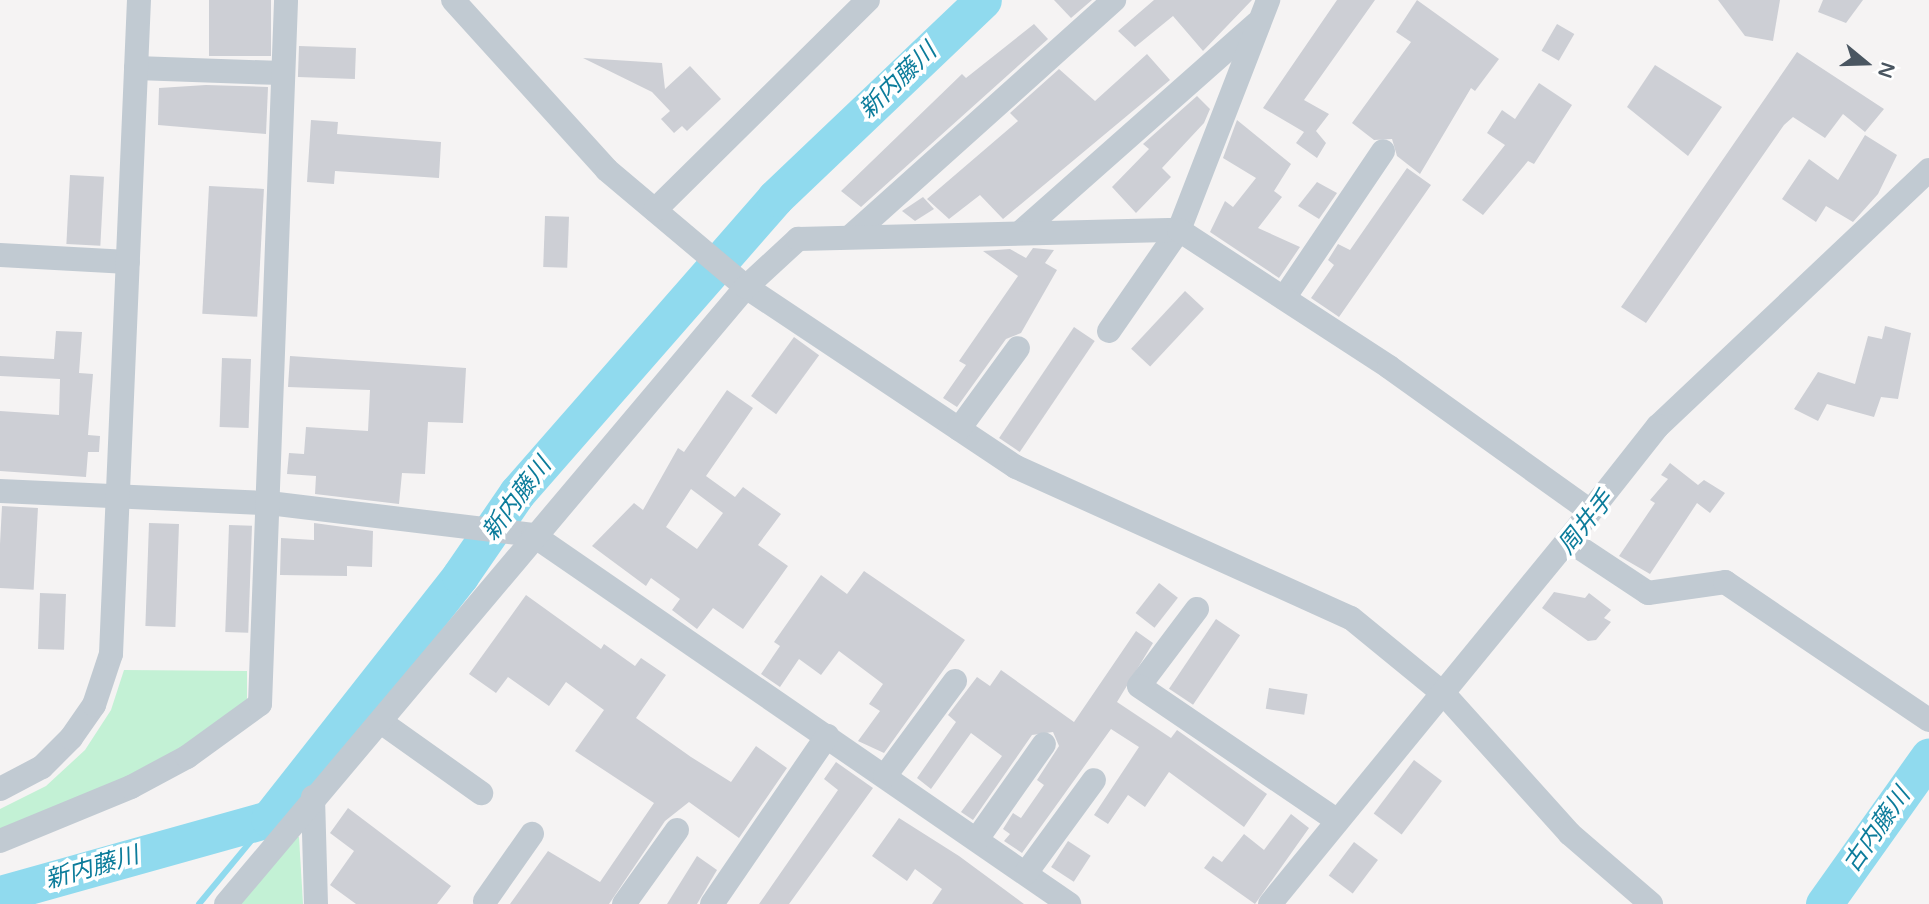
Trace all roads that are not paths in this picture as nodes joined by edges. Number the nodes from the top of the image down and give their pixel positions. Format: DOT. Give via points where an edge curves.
graph roads {
  1 [pos="139,0"];
  2 [pos="286,0"];
  3 [pos="453,0"];
  4 [pos="868,0"];
  5 [pos="1114,0"];
  6 [pos="1264,10"];
  7 [pos="136,68"];
  8 [pos="282,73"];
  9 [pos="1383,151"];
  10 [pos="1929,170"];
  11 [pos="654,210"];
  12 [pos="1179,230"];
  13 [pos="1022,232"];
  14 [pos="850,237"];
  15 [pos="0,255"];
  16 [pos="128,262"];
  17 [pos="746,287"];
  18 [pos="1284,298"];
  19 [pos="1109,331"];
  20 [pos="1018,348"];
  21 [pos="959,429"];
  22 [pos="0,491"];
  23 [pos="118,498"];
  24 [pos="269,503"];
  25 [pos="1590,511"];
  26 [pos="533,535"];
  27 [pos="1568,540"];
  28 [pos="1197,610"];
  29 [pos="955,681"];
  30 [pos="1444,694"];
  31 [pos="1929,720"];
  32 [pos="381,722"];
  33 [pos="827,736"];
  34 [pos="1044,744"];
  35 [pos="885,776"];
  36 [pos="1094,780"];
  37 [pos="0,789"];
  38 [pos="481,793"];
  39 [pos="313,797"];
  40 [pos="1338,821"];
  41 [pos="677,830"];
  42 [pos="532,834"];
  43 [pos="976,839"];
  44 [pos="0,841"];
  45 [pos="1035,888"];
  46 [pos="483,903"];
  47 [pos="226,904"];
  48 [pos="316,904"];
  49 [pos="624,904"];
  50 [pos="712,904"];
  51 [pos="1069,904"];
  52 [pos="1270,904"];
  53 [pos="1651,904"];
  1 -- 7 [label="street"];
  2 -- 8 [label="street"];
  3 -- 11 [label="street" via="607,170"];
  4 -- 11 [label="street"];
  5 -- 14 [label="street"];
  6 -- 12 [label="street"];
  6 -- 13 [label="street"];
  7 -- 8 [label="street"];
  7 -- 16 [label="street"];
  8 -- 24 [label="street"];
  9 -- 18 [label="street"];
  10 -- 25 [label="street" via="1658,425"];
  11 -- 17 [label="street"];
  12 -- 13 [label="street"];
  12 -- 18 [label="street"];
  12 -- 19 [label="street"];
  13 -- 14 [label="street"];
  14 -- 17 [label="street" via="798,239"];
  15 -- 16 [label="street"];
  16 -- 23 [label="street"];
  17 -- 21 [label="street"];
  17 -- 26 [label="street"];
  18 -- 25 [label="street"];
  20 -- 21 [label="street"];
  21 -- 30 [label="street" via="1016,467 1351,618"];
  22 -- 23 [label="street"];
  23 -- 24 [label="street"];
  23 -- 37 [label="street" via="111,654 94,705 42,767"];
  24 -- 26 [label="street"];
  24 -- 44 [label="street" via="260,704 165,769 81,812"];
  25 -- 27 [label="street"];
  26 -- 32 [label="street"];
  26 -- 33 [label="street"];
  27 -- 30 [label="street"];
  27 -- 31 [label="street" via="1648,593 1725,582"];
  28 -- 40 [label="street" via="1139,686"];
  29 -- 35 [label="street"];
  30 -- 40 [label="street"];
  30 -- 53 [label="street" via="1570,834"];
  32 -- 38 [label="street"];
  32 -- 39 [label="street"];
  33 -- 35 [label="street"];
  33 -- 50 [label="street"];
  34 -- 43 [label="street"];
  35 -- 43 [label="street"];
  36 -- 45 [label="street"];
  39 -- 47 [label="street"];
  39 -- 48 [label="street"];
  40 -- 52 [label="street"];
  41 -- 49 [label="street"];
  42 -- 46 [label="street"];
  43 -- 45 [label="street"];
  45 -- 51 [label="street"];
}
